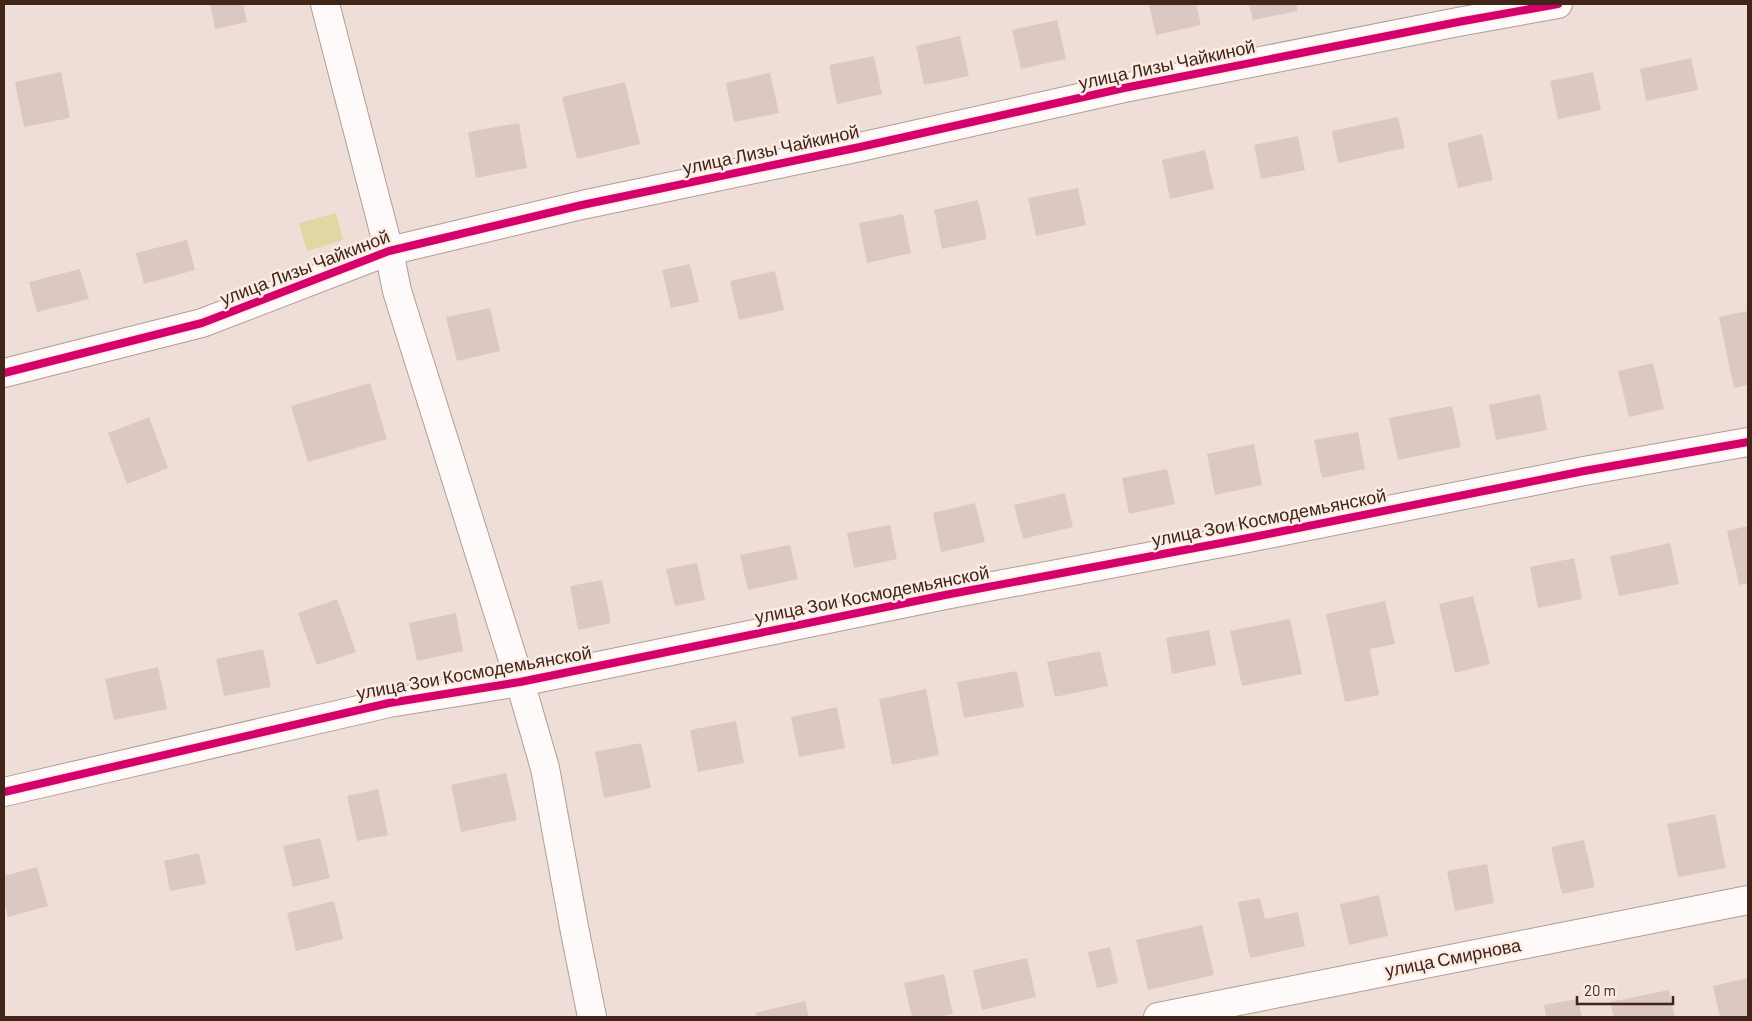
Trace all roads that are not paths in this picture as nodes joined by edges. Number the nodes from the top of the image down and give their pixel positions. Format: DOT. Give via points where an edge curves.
graph roads {
  1 [pos="325,4"];
  2 [pos="1558,4"];
  3 [pos="390,250"];
  4 [pos="4,373"];
  5 [pos="1748,442"];
  6 [pos="520,682"];
  7 [pos="4,792"];
  8 [pos="1748,900"];
  9 [pos="592,1017"];
  10 [pos="1158,1017"];
  1 -- 3 [label="street"];
  2 -- 3 [label="street, улица Лизы Чайкиной" via="1124,88 582,205"];
  3 -- 4 [label="street, улица Лизы Чайкиной" via="202,323"];
  3 -- 6 [label="street" via="397,291"];
  5 -- 6 [label="street, улица Зои Космодемьянской" via="936,597"];
  6 -- 7 [label="street, улица Зои Космодемьянской" via="390,703"];
  6 -- 9 [label="street" via="545,768"];
  8 -- 10 [label="street, улица Смирнова"];
}
